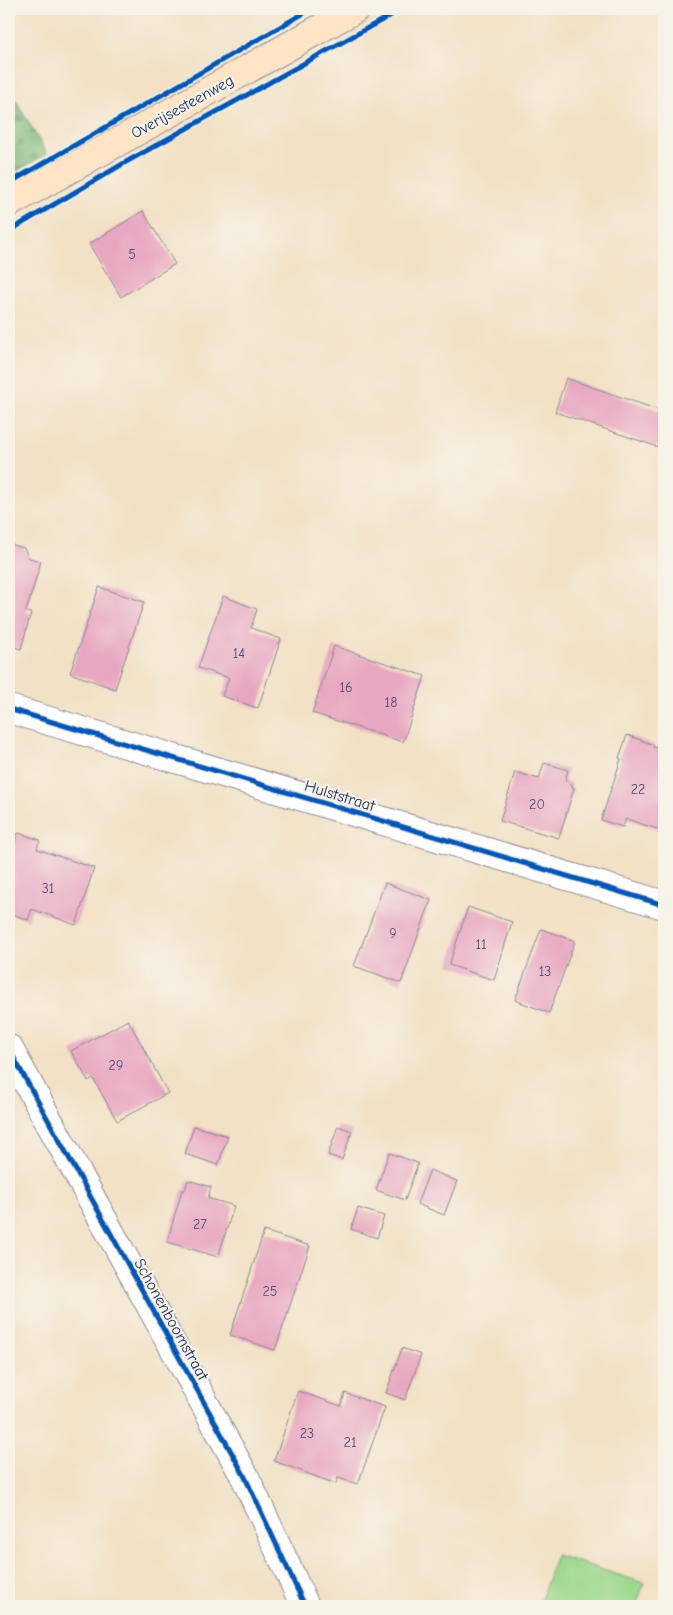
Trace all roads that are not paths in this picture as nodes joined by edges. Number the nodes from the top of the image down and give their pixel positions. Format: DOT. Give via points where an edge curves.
graph roads {
  1 [pos="355,9"];
  2 [pos="9,203"];
  3 [pos="9,709"];
  4 [pos="664,905"];
  5 [pos="9,1049"];
  6 [pos="305,1606"];
  1 -- 2 [label="street, Overijsesteenweg"];
  3 -- 4 [label="street, Hulststraat"];
  5 -- 6 [label="street, Schonenboomstraat" via="244,1475"];
}
